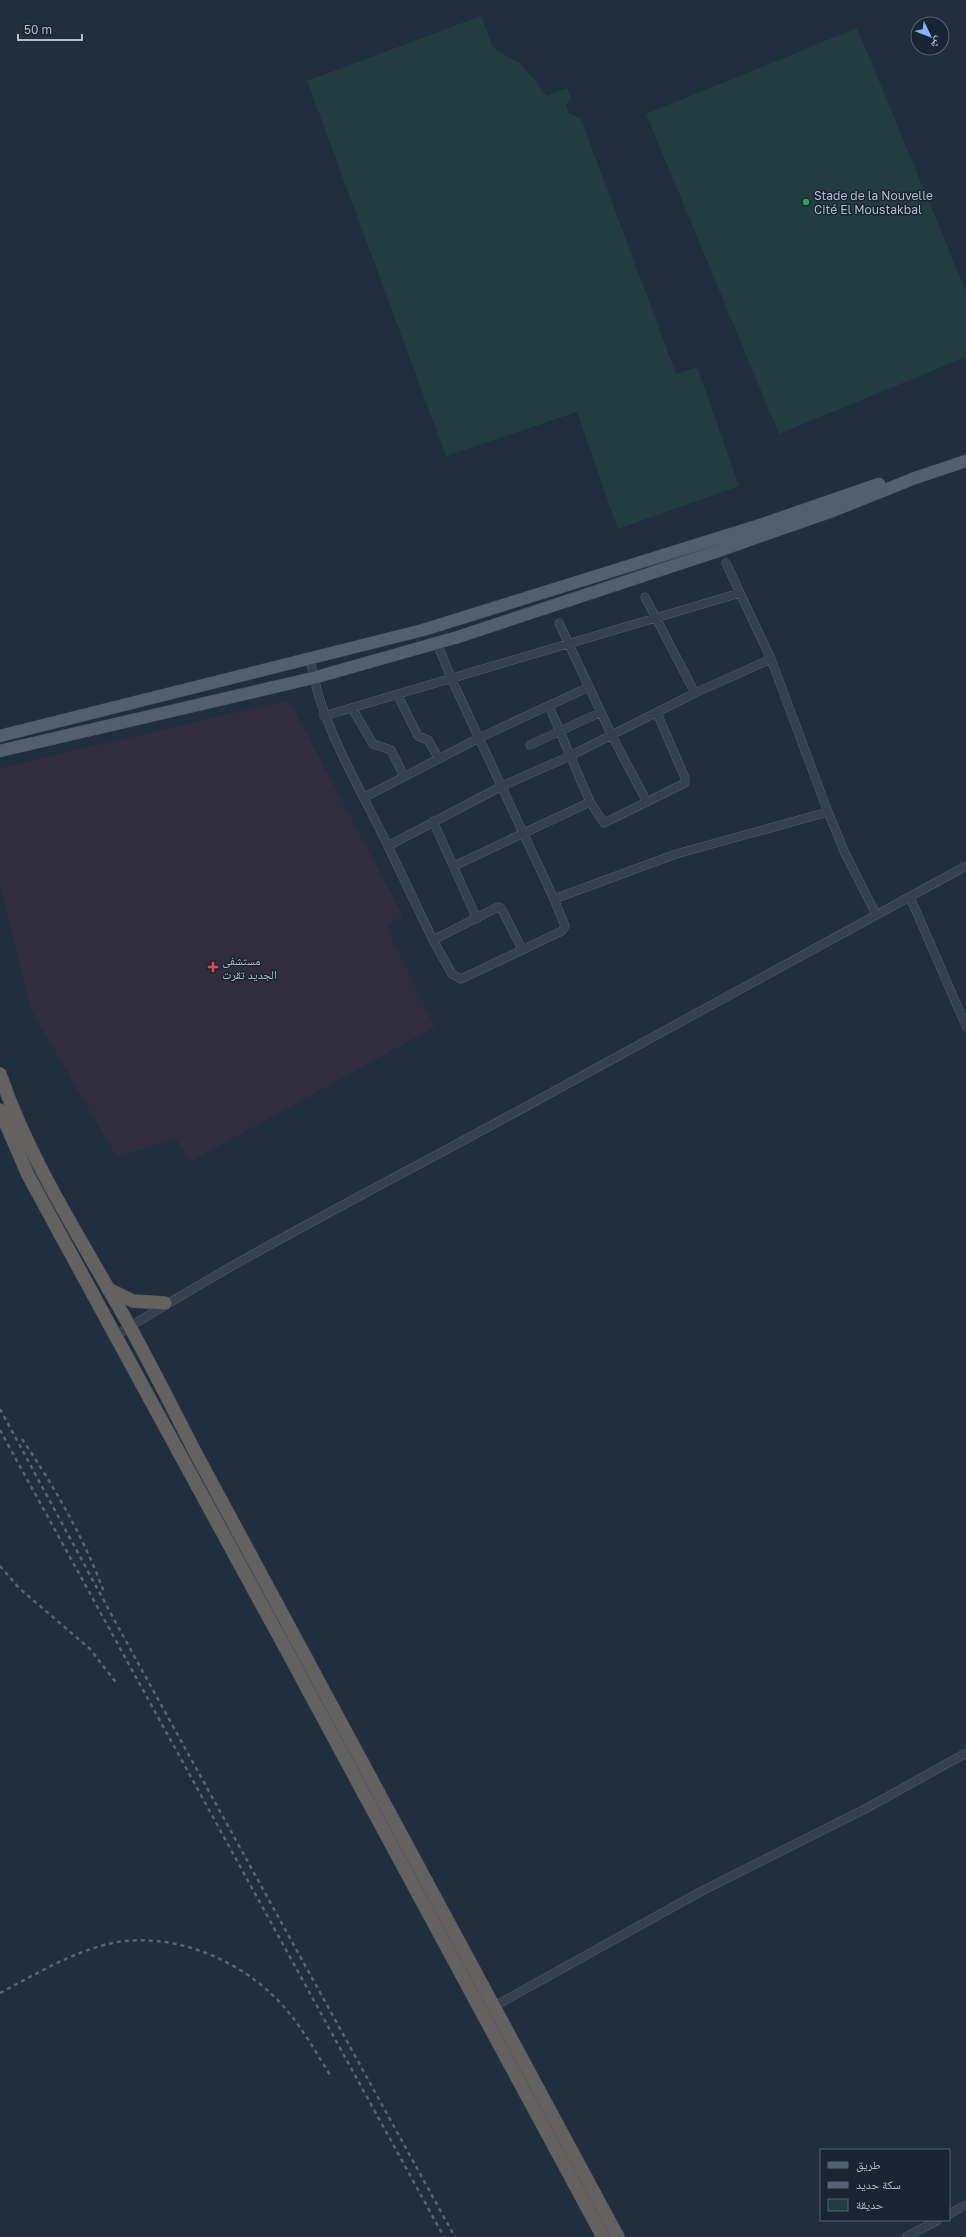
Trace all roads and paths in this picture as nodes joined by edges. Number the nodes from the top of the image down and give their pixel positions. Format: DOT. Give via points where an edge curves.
graph roads {
  1 [pos="966,453"];
  2 [pos="966,461"];
  3 [pos="833,506"];
  4 [pos="759,531"];
  5 [pos="726,563"];
  6 [pos="740,593"];
  7 [pos="645,597"];
  8 [pos="656,618"];
  9 [pos="559,623"];
  10 [pos="437,643"];
  11 [pos="568,644"];
  12 [pos="310,658"];
  13 [pos="771,659"];
  14 [pos="313,678"];
  15 [pos="450,678"];
  16 [pos="589,686"];
  17 [pos="695,693"];
  18 [pos="397,694"];
  19 [pos="549,706"];
  20 [pos="352,708"];
  21 [pos="601,712"];
  22 [pos="657,713"];
  23 [pos="324,716"];
  24 [pos="560,732"];
  25 [pos="0,736"];
  26 [pos="612,736"];
  27 [pos="479,738"];
  28 [pos="530,745"];
  29 [pos="0,751"];
  30 [pos="570,756"];
  31 [pos="439,759"];
  32 [pos="404,776"];
  33 [pos="502,786"];
  34 [pos="365,797"];
  35 [pos="590,802"];
  36 [pos="647,802"];
  37 [pos="828,812"];
  38 [pos="433,821"];
  39 [pos="524,832"];
  40 [pos="388,846"];
  41 [pos="454,866"];
  42 [pos="966,866"];
  43 [pos="910,897"];
  44 [pos="554,899"];
  45 [pos="876,914"];
  46 [pos="477,919"];
  47 [pos="433,940"];
  48 [pos="522,950"];
  49 [pos="966,1026"];
  50 [pos="0,1074"];
  51 [pos="0,1110"];
  52 [pos="107,1289"];
  53 [pos="165,1303"];
  54 [pos="130,1326"];
  55 [pos="115,1336"];
  56 [pos="234,1524"];
  57 [pos="222,1531"];
  58 [pos="966,1753"];
  59 [pos="493,2007"];
  60 [pos="966,2205"];
  61 [pos="950,2213"];
  62 [pos="936,2221"];
  63 [pos="603,2237"];
  64 [pos="618,2237"];
  65 [pos="906,2237"];
  1 -- 3 [label="main road"];
  2 -- 3 [label="main road"];
  3 -- 4 [label="main road"];
  4 -- 10 [label="main road"];
  4 -- 12 [label="main road" via="423,630"];
  5 -- 6 [label="street"];
  6 -- 8 [label="street"];
  6 -- 13 [label="street"];
  7 -- 8 [label="street"];
  8 -- 11 [label="street"];
  8 -- 17 [label="street"];
  9 -- 11 [label="street"];
  10 -- 14 [label="main road"];
  10 -- 15 [label="street"];
  11 -- 15 [label="street"];
  11 -- 16 [label="street"];
  12 -- 14 [label="street"];
  12 -- 25 [label="main road"];
  13 -- 17 [label="street"];
  13 -- 37 [label="street"];
  14 -- 23 [label="street"];
  14 -- 29 [label="main road"];
  15 -- 18 [label="street"];
  15 -- 27 [label="street"];
  16 -- 19 [label="street"];
  16 -- 21 [label="street"];
  17 -- 22 [label="street"];
  18 -- 20 [label="street"];
  18 -- 31 [label="street" via="418,736 428,740"];
  19 -- 24 [label="street"];
  19 -- 27 [label="street"];
  20 -- 23 [label="street"];
  20 -- 32 [label="street" via="373,744 391,750"];
  21 -- 24 [label="street"];
  21 -- 26 [label="street"];
  22 -- 26 [label="street"];
  22 -- 36 [label="street" via="686,780 683,784"];
  23 -- 34 [label="street"];
  24 -- 28 [label="street"];
  24 -- 30 [label="street"];
  26 -- 30 [label="street"];
  26 -- 36 [label="street"];
  27 -- 31 [label="street"];
  27 -- 33 [label="street"];
  30 -- 33 [label="street"];
  30 -- 35 [label="street"];
  31 -- 32 [label="street"];
  32 -- 34 [label="street"];
  33 -- 38 [label="street"];
  33 -- 39 [label="street"];
  34 -- 40 [label="street"];
  35 -- 36 [label="street" via="604,823"];
  35 -- 39 [label="street"];
  37 -- 44 [label="street" via="676,854"];
  37 -- 45 [label="street" via="845,853"];
  38 -- 40 [label="street"];
  38 -- 41 [label="street"];
  39 -- 41 [label="street"];
  39 -- 44 [label="street"];
  40 -- 47 [label="street"];
  41 -- 46 [label="street"];
  42 -- 43 [label="street"];
  43 -- 45 [label="street"];
  43 -- 49 [label="street"];
  44 -- 48 [label="street" via="564,929"];
  45 -- 53 [label="street"];
  46 -- 47 [label="street"];
  46 -- 48 [label="street" via="498,907 501,908"];
  47 -- 48 [label="street" via="452,974 462,979"];
  50 -- 52 [label="highway" via="41,1169"];
  51 -- 55 [label="highway" via="28,1175"];
  52 -- 53 [label="highway" via="132,1301"];
  52 -- 54 [label="highway"];
  53 -- 54 [label="street"];
  54 -- 55 [label="street"];
  54 -- 56 [label="highway"];
  55 -- 57 [label="highway"];
  56 -- 57 [label="highway"];
  56 -- 59 [label="highway"];
  57 -- 63 [label="highway"];
  58 -- 59 [label="street" via="867,1808 700,1892"];
  59 -- 64 [label="highway"];
  60 -- 61 [label="street"];
  62 -- 65 [label="street"];
}
